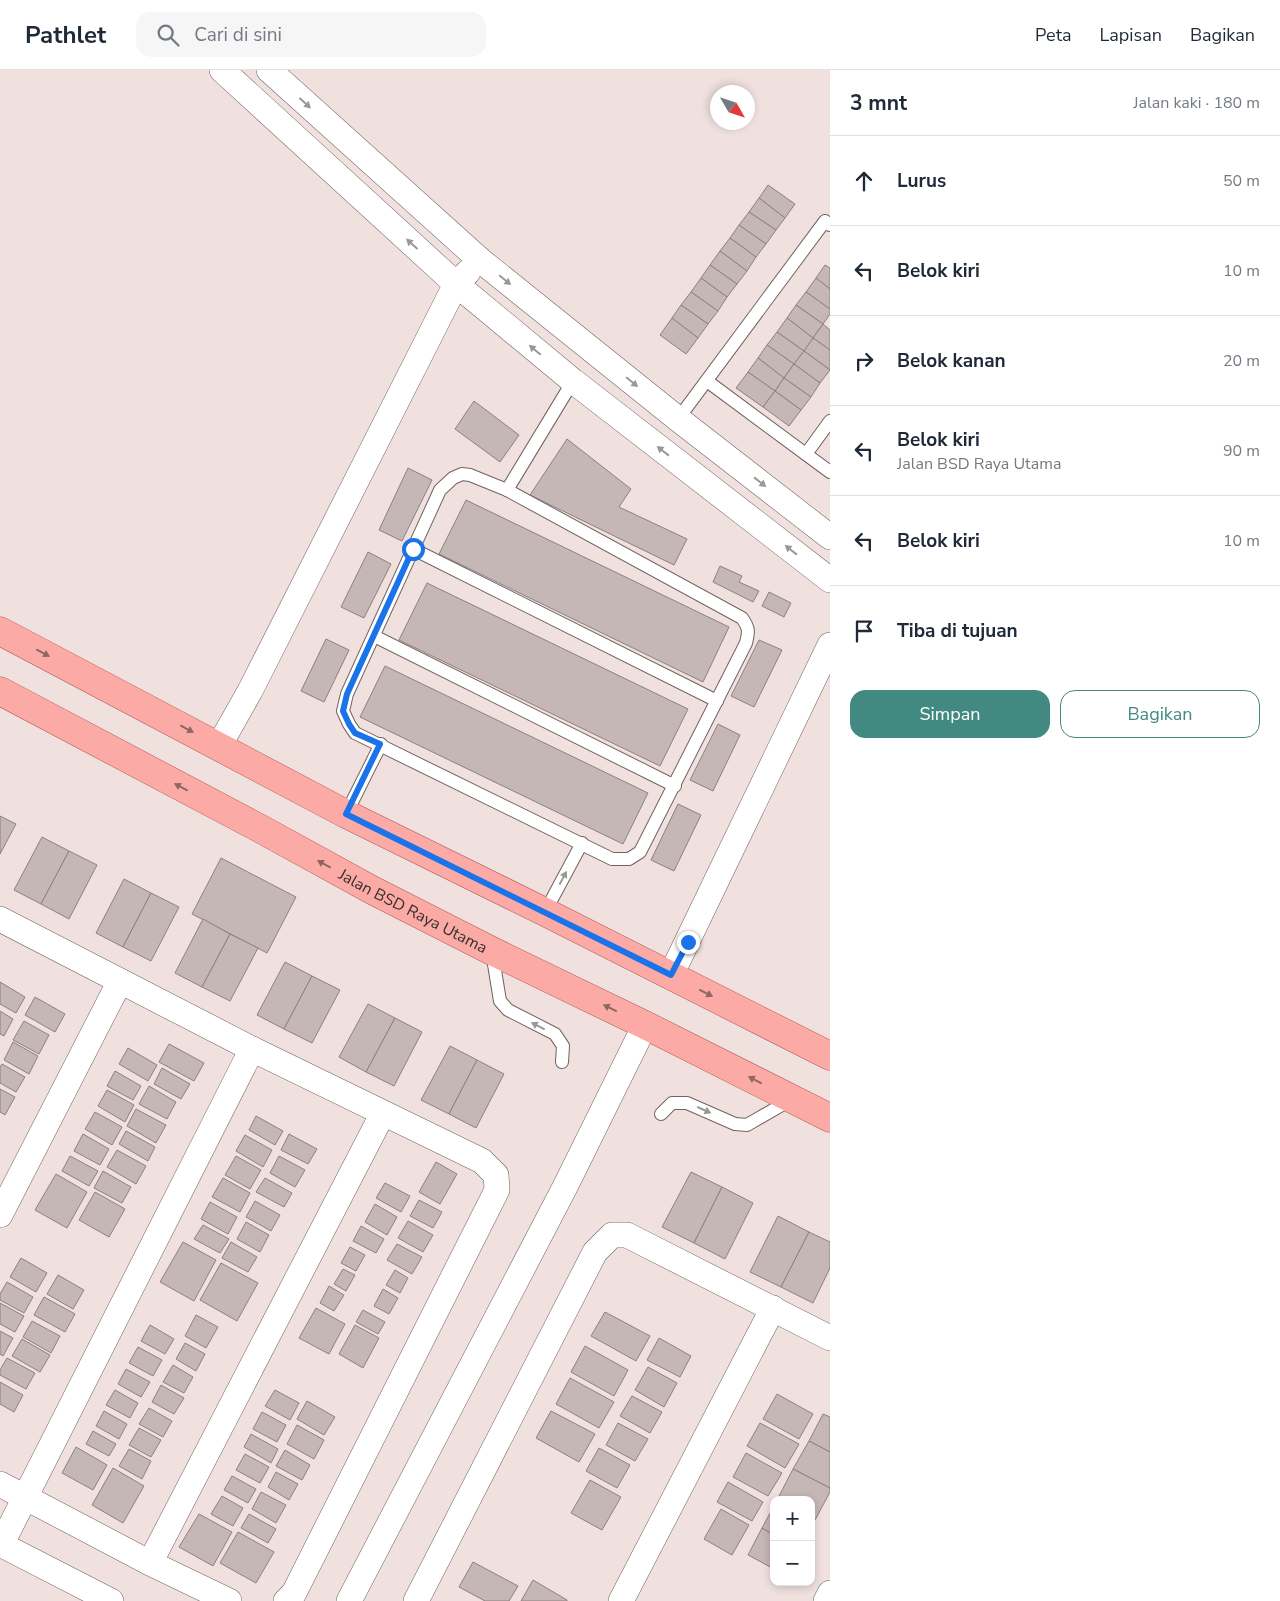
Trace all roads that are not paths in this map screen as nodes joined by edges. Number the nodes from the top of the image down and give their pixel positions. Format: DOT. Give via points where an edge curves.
graph roads {
  1 [pos="222,70"];
  2 [pos="269,70"];
  3 [pos="830,225"];
  4 [pos="480,260"];
  5 [pos="456,284"];
  6 [pos="573,381"];
  7 [pos="707,381"];
  8 [pos="678,419"];
  9 [pos="830,421"];
  10 [pos="806,454"];
  11 [pos="830,472"];
  12 [pos="507,490"];
  13 [pos="830,536"];
  14 [pos="413,549"];
  15 [pos="830,580"];
  16 [pos="0,631"];
  17 [pos="374,636"];
  18 [pos="830,645"];
  19 [pos="0,691"];
  20 [pos="717,701"];
  21 [pos="380,744"];
  22 [pos="218,746"];
  23 [pos="675,786"];
  24 [pos="346,814"];
  25 [pos="582,843"];
  26 [pos="545,912"];
  27 [pos="0,919"];
  28 [pos="492,951"];
  29 [pos="671,975"];
  30 [pos="120,981"];
  31 [pos="645,1025"];
  32 [pos="252,1050"];
  33 [pos="830,1056"];
  34 [pos="562,1062"];
  35 [pos="792,1099"];
  36 [pos="383,1113"];
  37 [pos="660,1114"];
  38 [pos="830,1118"];
  39 [pos="0,1215"];
  40 [pos="772,1308"];
  41 [pos="830,1338"];
  42 [pos="0,1484"];
  43 [pos="25,1496"];
  44 [pos="0,1545"];
  45 [pos="150,1563"];
  46 [pos="830,1593"];
  47 [pos="111,1601"];
  48 [pos="229,1601"];
  49 [pos="286,1601"];
  50 [pos="349,1601"];
  51 [pos="416,1601"];
  52 [pos="621,1601"];
  53 [pos="826,1601"];
  5 -- 1 [label="street, one-way"];
  2 -- 4 [label="street, one-way"];
  3 -- 7 [label="lane" via="825,221"];
  4 -- 5 [label="street"];
  4 -- 8 [label="street, one-way"];
  6 -- 5 [label="street, one-way"];
  5 -- 22 [label="street" via="250,691"];
  6 -- 12 [label="lane"];
  15 -- 6 [label="street, one-way"];
  7 -- 8 [label="lane"];
  7 -- 10 [label="lane"];
  8 -- 13 [label="street, one-way"];
  9 -- 10 [label="lane"];
  10 -- 11 [label="lane"];
  12 -- 14 [label="lane" via="470,475 453,478 440,490"];
  12 -- 20 [label="lane" via="742,618 749,632 746,643"];
  14 -- 17 [label="lane"];
  14 -- 20 [label="lane"];
  16 -- 22 [label="main road, one-way"];
  17 -- 21 [label="lane" via="347,694 343,711 355,733"];
  17 -- 23 [label="lane"];
  18 -- 29 [label="street"];
  28 -- 19 [label="main road, Jalan BSD Raya Utama, one-way"];
  20 -- 23 [label="lane"];
  21 -- 24 [label="lane"];
  21 -- 25 [label="lane"];
  22 -- 24 [label="main road"];
  23 -- 25 [label="lane" via="640,852 629,859 612,859"];
  24 -- 26 [label="main road"];
  26 -- 25 [label="lane, one-way"];
  26 -- 29 [label="main road"];
  27 -- 30 [label="street"];
  31 -- 28 [label="main road, Jalan BSD Raya Utama, one-way"];
  34 -- 28 [label="lane, one-way" via="563,1046 554,1034 508,1010 500,1001"];
  29 -- 33 [label="main road, one-way"];
  30 -- 32 [label="street"];
  30 -- 39 [label="street"];
  35 -- 31 [label="main road, Jalan BSD Raya Utama, one-way"];
  31 -- 50 [label="street" via="566,1185"];
  32 -- 36 [label="street"];
  32 -- 43 [label="street"];
  37 -- 35 [label="lane, one-way" via="672,1103 687,1102 735,1124 747,1125"];
  35 -- 38 [label="main road, Jalan BSD Raya Utama"];
  36 -- 45 [label="street"];
  36 -- 49 [label="street" via="482,1161 496,1175 498,1190 294,1593"];
  40 -- 41 [label="street"];
  40 -- 51 [label="street" via="627,1235 612,1235 595,1252"];
  40 -- 52 [label="street"];
  42 -- 43 [label="street"];
  43 -- 44 [label="street"];
  43 -- 45 [label="street"];
  44 -- 47 [label="street"];
  45 -- 48 [label="street"];
  46 -- 53 [label="street"];
}
